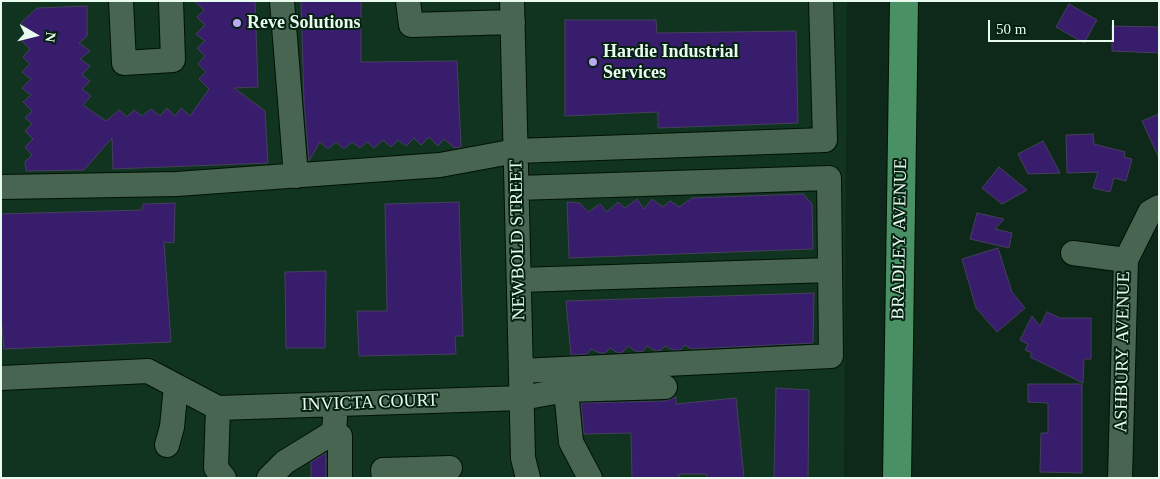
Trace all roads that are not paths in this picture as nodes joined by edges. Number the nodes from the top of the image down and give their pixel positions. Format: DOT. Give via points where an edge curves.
graph roads {
  1 [pos="121,1"];
  2 [pos="171,1"];
  3 [pos="282,1"];
  4 [pos="408,1"];
  5 [pos="821,1"];
  6 [pos="904,1"];
  7 [pos="512,12"];
  8 [pos="516,151"];
  9 [pos="296,176"];
  10 [pos="1,187"];
  11 [pos="517,188"];
  12 [pos="1159,207"];
  13 [pos="1073,253"];
  14 [pos="1126,260"];
  15 [pos="830,270"];
  16 [pos="519,280"];
  17 [pos="521,371"];
  18 [pos="1,378"];
  19 [pos="176,386"];
  20 [pos="665,387"];
  21 [pos="566,390"];
  22 [pos="522,398"];
  23 [pos="336,404"];
  24 [pos="218,408"];
  25 [pos="334,432"];
  26 [pos="167,445"];
  27 [pos="450,468"];
  28 [pos="224,478"];
  29 [pos="269,478"];
  30 [pos="340,478"];
  31 [pos="384,478"];
  32 [pos="528,478"];
  33 [pos="590,478"];
  34 [pos="897,478"];
  35 [pos="1120,478"];
  1 -- 2 [label="street" via="124,64 173,60"];
  3 -- 9 [label="street"];
  4 -- 7 [label="street" via="411,25"];
  5 -- 8 [label="street" via="825,140"];
  6 -- 34 [label="main road, BRADLEY AVENUE"];
  7 -- 8 [label="street, NEWBOLD STREET"];
  8 -- 9 [label="street" via="440,165"];
  8 -- 11 [label="street, NEWBOLD STREET"];
  9 -- 10 [label="street" via="177,184"];
  11 -- 15 [label="street" via="829,178"];
  11 -- 16 [label="street, NEWBOLD STREET"];
  12 -- 14 [label="street, ASHBURY AVENUE" via="1150,212"];
  13 -- 14 [label="street"];
  14 -- 35 [label="street, ASHBURY AVENUE"];
  15 -- 16 [label="street"];
  15 -- 17 [label="street" via="831,356"];
  16 -- 17 [label="street, NEWBOLD STREET"];
  17 -- 22 [label="street, NEWBOLD STREET"];
  18 -- 19 [label="street" via="148,371"];
  19 -- 24 [label="street"];
  19 -- 26 [label="street"];
  20 -- 21 [label="street, INVICTA COURT"];
  21 -- 22 [label="street, INVICTA COURT"];
  21 -- 33 [label="street" via="571,442"];
  22 -- 23 [label="street, INVICTA COURT"];
  22 -- 32 [label="street, NEWBOLD STREET" via="523,458"];
  23 -- 24 [label="street, INVICTA COURT"];
  23 -- 25 [label="street"];
  24 -- 28 [label="street" via="216,468"];
  25 -- 29 [label="street" via="285,462"];
  25 -- 30 [label="street" via="340,436"];
  27 -- 31 [label="street" via="383,470"];
}
